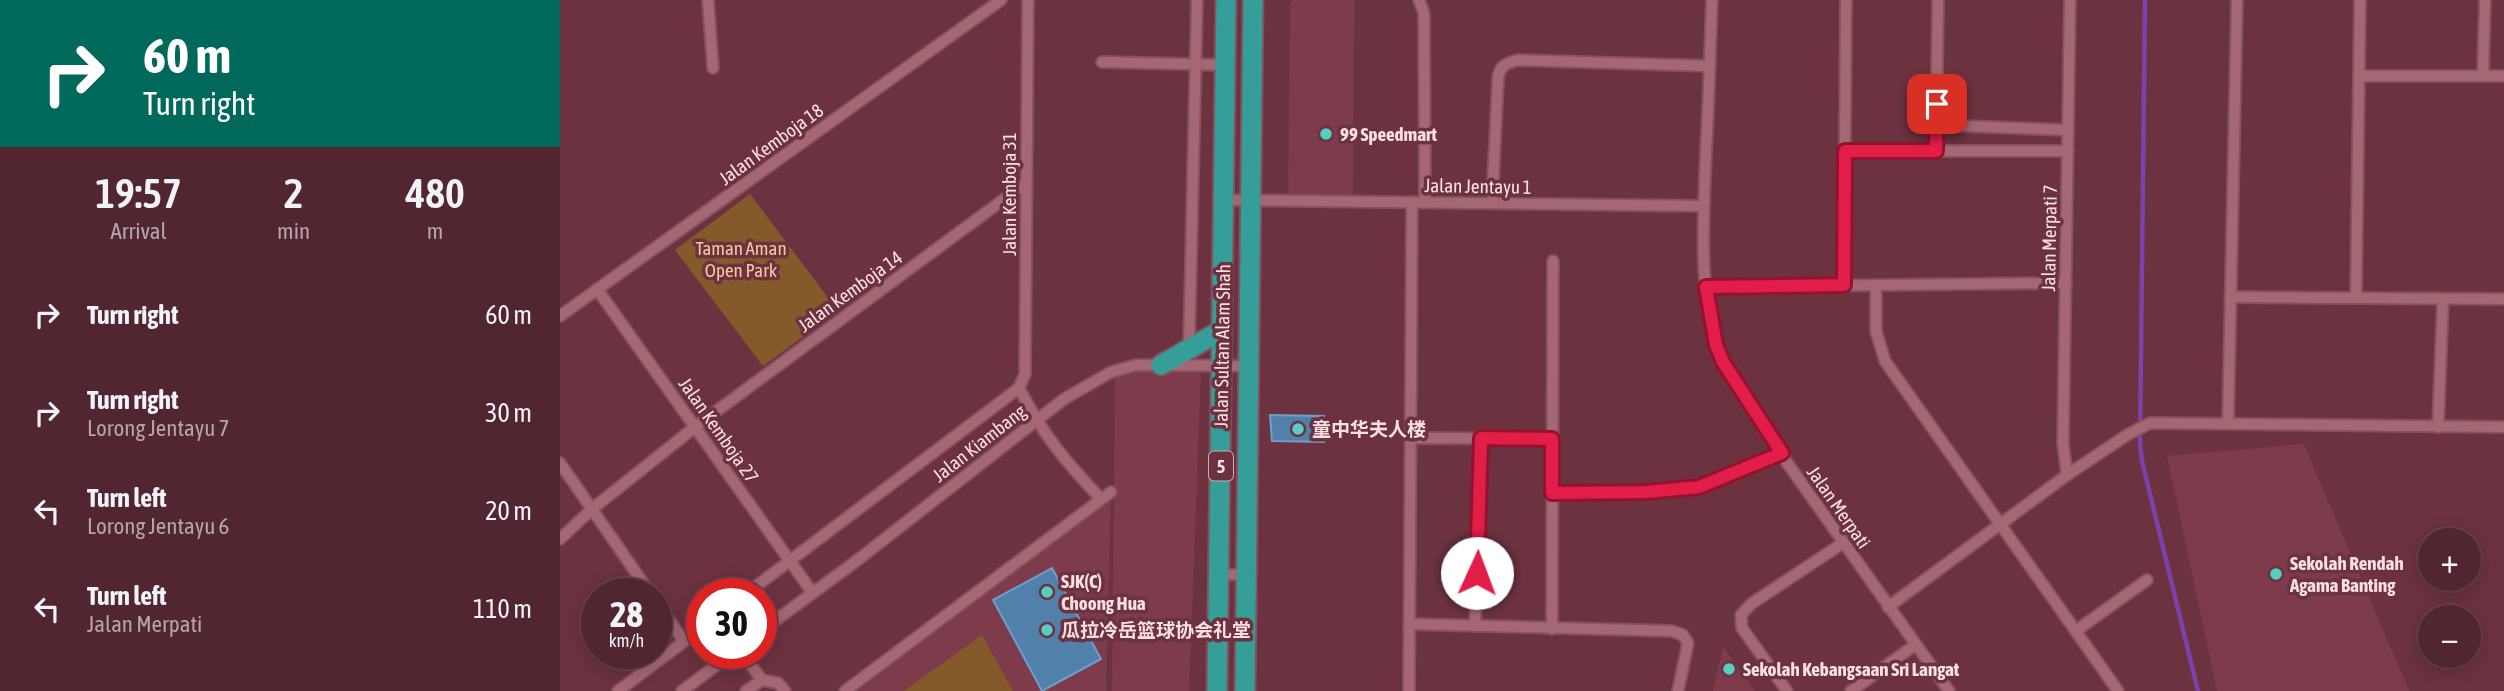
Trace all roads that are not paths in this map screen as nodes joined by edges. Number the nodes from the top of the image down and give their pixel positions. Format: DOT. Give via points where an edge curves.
graph roads {
  1 [pos="708,0"];
  2 [pos="1001,0"];
  3 [pos="1028,0"];
  4 [pos="1197,0"];
  5 [pos="1226,0"];
  6 [pos="1253,0"];
  7 [pos="1419,0"];
  8 [pos="1712,0"];
  9 [pos="1846,0"];
  10 [pos="1938,0"];
  11 [pos="2070,0"];
  12 [pos="2236,0"];
  13 [pos="2360,0"];
  14 [pos="2485,0"];
  15 [pos="1102,62"];
  16 [pos="1196,64"];
  17 [pos="1226,65"];
  18 [pos="1710,66"];
  19 [pos="713,68"];
  20 [pos="2359,76"];
  21 [pos="2483,76"];
  22 [pos="2504,76"];
  23 [pos="1936,125"];
  24 [pos="2068,130"];
  25 [pos="1845,151"];
  26 [pos="1936,151"];
  27 [pos="2068,151"];
  28 [pos="1026,183"];
  29 [pos="1224,200"];
  30 [pos="1252,200"];
  31 [pos="1412,202"];
  32 [pos="1425,202"];
  33 [pos="1492,203"];
  34 [pos="1704,206"];
  35 [pos="1553,261"];
  36 [pos="2066,283"];
  37 [pos="1844,285"];
  38 [pos="1876,285"];
  39 [pos="1706,287"];
  40 [pos="597,289"];
  41 [pos="2230,297"];
  42 [pos="2356,298"];
  43 [pos="2443,299"];
  44 [pos="2504,299"];
  45 [pos="560,316"];
  46 [pos="1223,330"];
  47 [pos="1189,349"];
  48 [pos="1161,365"];
  49 [pos="1222,366"];
  50 [pos="1249,366"];
  51 [pos="1019,388"];
  52 [pos="1036,421"];
  53 [pos="2228,424"];
  54 [pos="2438,427"];
  55 [pos="2504,427"];
  56 [pos="695,428"];
  57 [pos="1410,438"];
  58 [pos="1481,438"];
  59 [pos="1552,439"];
  60 [pos="1782,453"];
  61 [pos="560,463"];
  62 [pos="2067,475"];
  63 [pos="1111,492"];
  64 [pos="1552,493"];
  65 [pos="1101,499"];
  66 [pos="592,509"];
  67 [pos="2001,522"];
  68 [pos="560,539"];
  69 [pos="1843,543"];
  70 [pos="790,561"];
  71 [pos="1219,574"];
  72 [pos="1246,575"];
  73 [pos="640,578"];
  74 [pos="767,578"];
  75 [pos="2147,580"];
  76 [pos="812,592"];
  77 [pos="1888,607"];
  78 [pos="777,619"];
  79 [pos="1409,624"];
  80 [pos="672,625"];
  81 [pos="1475,626"];
  82 [pos="1552,629"];
  83 [pos="2077,630"];
  84 [pos="684,642"];
  85 [pos="1915,645"];
  86 [pos="712,669"];
  87 [pos="754,669"];
  88 [pos="762,680"];
  89 [pos="618,691"];
  90 [pos="682,691"];
  91 [pos="746,691"];
  92 [pos="785,691"];
  93 [pos="845,691"];
  94 [pos="1217,691"];
  95 [pos="1245,691"];
  96 [pos="1409,691"];
  97 [pos="1678,691"];
  98 [pos="1787,691"];
  99 [pos="1851,691"];
  100 [pos="1949,691"];
  101 [pos="2119,691"];
  1 -- 19 [label="street"];
  2 -- 40 [label="street, Jalan Kemboja 18"];
  3 -- 28 [label="street, Jalan Kemboja 31"];
  4 -- 16 [label="street"];
  5 -- 17 [label="highway, Jalan Sultan Alam Shah / 5"];
  6 -- 30 [label="highway, Jalan Sultan Alam Shah / 5"];
  7 -- 32 [label="street" via="1424,13"];
  8 -- 18 [label="street, Jalan Merpati"];
  9 -- 25 [label="street"];
  10 -- 23 [label="street"];
  11 -- 24 [label="street, Jalan Merpati 7"];
  12 -- 41 [label="street"];
  13 -- 20 [label="street"];
  14 -- 21 [label="street"];
  15 -- 16 [label="street"];
  16 -- 17 [label="street"];
  16 -- 47 [label="street"];
  17 -- 29 [label="highway, Jalan Sultan Alam Shah / 5"];
  18 -- 33 [label="street" via="1507,63 1497,79"];
  18 -- 34 [label="street, Jalan Merpati"];
  20 -- 21 [label="street"];
  20 -- 42 [label="street"];
  21 -- 22 [label="street"];
  23 -- 24 [label="street"];
  23 -- 26 [label="street"];
  24 -- 27 [label="street, Jalan Merpati 7"];
  25 -- 26 [label="street"];
  25 -- 37 [label="street"];
  26 -- 27 [label="street"];
  27 -- 36 [label="street, Jalan Merpati 7"];
  28 -- 51 [label="street, Jalan Kemboja 31" via="1025,374"];
  28 -- 56 [label="street, Jalan Kemboja 14"];
  29 -- 30 [label="street, Jalan Jentayu 1"];
  29 -- 46 [label="highway, Jalan Sultan Alam Shah / 5"];
  30 -- 31 [label="street, Jalan Jentayu 1"];
  30 -- 50 [label="highway, Jalan Sultan Alam Shah / 5"];
  31 -- 32 [label="street, Jalan Jentayu 1"];
  31 -- 57 [label="street"];
  32 -- 33 [label="street, Jalan Jentayu 1"];
  33 -- 34 [label="street, Jalan Jentayu 1"];
  34 -- 39 [label="street, Jalan Merpati"];
  35 -- 59 [label="street"];
  36 -- 38 [label="street"];
  36 -- 62 [label="street, Jalan Merpati 7" via="2063,443"];
  37 -- 38 [label="street"];
  37 -- 39 [label="street"];
  38 -- 67 [label="street" via="1876,331 1885,360"];
  39 -- 60 [label="street, Jalan Merpati" via="1723,362"];
  40 -- 45 [label="street, Jalan Kemboja 18"];
  40 -- 56 [label="street, Jalan Kemboja 27"];
  41 -- 42 [label="street"];
  41 -- 53 [label="street"];
  42 -- 43 [label="street"];
  43 -- 44 [label="street"];
  43 -- 54 [label="street"];
  46 -- 47 [label="highway"];
  46 -- 49 [label="highway, Jalan Sultan Alam Shah / 5"];
  47 -- 48 [label="highway"];
  48 -- 49 [label="street, Jalan Kiambang"];
  48 -- 52 [label="street, Jalan Kiambang" via="1111,372"];
  49 -- 50 [label="street, Jalan Kiambang"];
  49 -- 71 [label="highway, Jalan Sultan Alam Shah / 5"];
  50 -- 72 [label="highway, Jalan Sultan Alam Shah / 5"];
  51 -- 52 [label="street"];
  51 -- 70 [label="street"];
  52 -- 65 [label="street"];
  52 -- 76 [label="street, Jalan Kiambang"];
  53 -- 54 [label="street"];
  53 -- 62 [label="street" via="2150,423"];
  54 -- 55 [label="street"];
  56 -- 66 [label="street, Jalan Kemboja 14"];
  56 -- 70 [label="street, Jalan Kemboja 27"];
  57 -- 58 [label="street"];
  57 -- 79 [label="street"];
  58 -- 59 [label="street"];
  58 -- 81 [label="street"];
  59 -- 64 [label="street"];
  60 -- 64 [label="street" via="1699,487"];
  60 -- 69 [label="street, Jalan Merpati"];
  61 -- 66 [label="street"];
  62 -- 67 [label="street"];
  63 -- 65 [label="street"];
  64 -- 82 [label="street"];
  65 -- 93 [label="street"];
  66 -- 68 [label="street, Jalan Kemboja 14"];
  66 -- 73 [label="street"];
  67 -- 77 [label="street"];
  67 -- 83 [label="street"];
  69 -- 77 [label="street, Jalan Merpati"];
  69 -- 98 [label="street" via="1741,615 1742,628"];
  70 -- 74 [label="street"];
  70 -- 76 [label="street, Jalan Kemboja 27"];
  71 -- 72 [label="street"];
  71 -- 94 [label="highway, Jalan Sultan Alam Shah / 5"];
  72 -- 95 [label="highway, Jalan Sultan Alam Shah / 5"];
  75 -- 83 [label="street"];
  76 -- 78 [label="street, Jalan Kiambang"];
  77 -- 85 [label="street, Jalan Merpati"];
  79 -- 81 [label="street"];
  79 -- 96 [label="street"];
  80 -- 84 [label="street"];
  81 -- 82 [label="street"];
  82 -- 97 [label="street" via="1683,635 1688,648"];
  83 -- 101 [label="street"];
  84 -- 89 [label="street"];
  85 -- 99 [label="street"];
  85 -- 100 [label="street, Jalan Merpati"];
  86 -- 90 [label="street"];
  87 -- 88 [label="street"];
  88 -- 91 [label="street"];
  88 -- 92 [label="street"];
}
